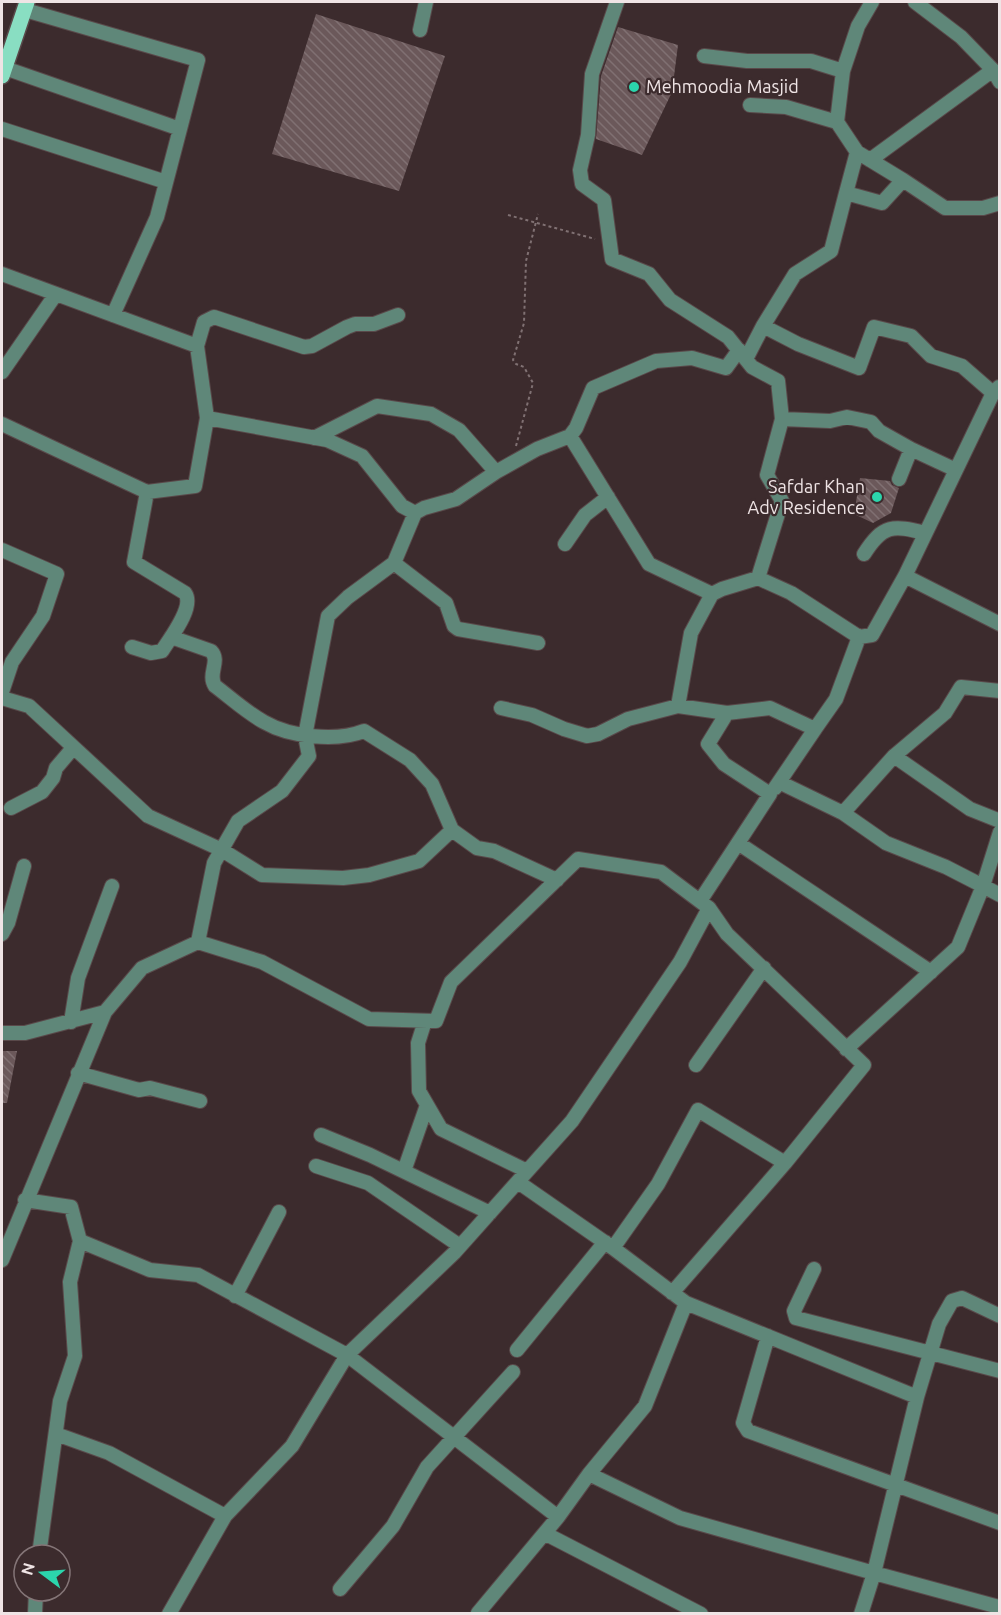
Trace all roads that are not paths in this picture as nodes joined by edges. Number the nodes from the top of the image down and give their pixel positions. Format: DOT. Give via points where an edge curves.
graph roads {
  1 [pos="426,2"];
  2 [pos="617,2"];
  3 [pos="872,2"];
  4 [pos="915,2"];
  5 [pos="26,6"];
  6 [pos="420,30"];
  7 [pos="704,56"];
  8 [pos="2,71"];
  9 [pos="843,71"];
  10 [pos="996,76"];
  11 [pos="750,105"];
  12 [pos="837,122"];
  13 [pos="2,129"];
  14 [pos="180,129"];
  15 [pos="857,152"];
  16 [pos="870,160"];
  17 [pos="903,180"];
  18 [pos="166,182"];
  19 [pos="846,193"];
  20 [pos="999,203"];
  21 [pos="2,273"];
  22 [pos="56,294"];
  23 [pos="113,315"];
  24 [pos="398,315"];
  25 [pos="763,326"];
  26 [pos="197,346"];
  27 [pos="742,355"];
  28 [pos="2,372"];
  29 [pos="996,390"];
  30 [pos="207,418"];
  31 [pos="782,419"];
  32 [pos="2,424"];
  33 [pos="570,436"];
  34 [pos="314,438"];
  35 [pos="911,449"];
  36 [pos="956,470"];
  37 [pos="496,472"];
  38 [pos="899,479"];
  39 [pos="147,492"];
  40 [pos="608,497"];
  41 [pos="415,513"];
  42 [pos="926,533"];
  43 [pos="565,544"];
  44 [pos="2,550"];
  45 [pos="864,554"];
  46 [pos="394,563"];
  47 [pos="905,576"];
  48 [pos="758,578"];
  49 [pos="712,594"];
  50 [pos="999,624"];
  51 [pos="171,637"];
  52 [pos="859,637"];
  53 [pos="538,643"];
  54 [pos="132,647"];
  55 [pos="2,692"];
  56 [pos="999,692"];
  57 [pos="2,698"];
  58 [pos="678,706"];
  59 [pos="501,708"];
  60 [pos="727,713"];
  61 [pos="815,729"];
  62 [pos="305,736"];
  63 [pos="73,748"];
  64 [pos="894,756"];
  65 [pos="779,782"];
  66 [pos="770,794"];
  67 [pos="10,808"];
  68 [pos="843,813"];
  69 [pos="999,821"];
  70 [pos="452,830"];
  71 [pos="999,832"];
  72 [pos="738,843"];
  73 [pos="222,850"];
  74 [pos="24,866"];
  75 [pos="557,879"];
  76 [pos="112,886"];
  77 [pos="983,886"];
  78 [pos="999,895"];
  79 [pos="705,904"];
  80 [pos="2,934"];
  81 [pos="198,942"];
  82 [pos="764,968"];
  83 [pos="931,972"];
  84 [pos="105,1012"];
  85 [pos="425,1021"];
  86 [pos="71,1022"];
  87 [pos="2,1033"];
  88 [pos="846,1049"];
  89 [pos="696,1065"];
  90 [pos="78,1073"];
  91 [pos="200,1101"];
  92 [pos="427,1105"];
  93 [pos="321,1135"];
  94 [pos="785,1163"];
  95 [pos="316,1166"];
  96 [pos="404,1171"];
  97 [pos="527,1171"];
  98 [pos="518,1182"];
  99 [pos="25,1200"];
  100 [pos="279,1212"];
  101 [pos="490,1213"];
  102 [pos="80,1241"];
  103 [pos="609,1245"];
  104 [pos="460,1246"];
  105 [pos="2,1260"];
  106 [pos="814,1269"];
  107 [pos="672,1293"];
  108 [pos="235,1296"];
  109 [pos="686,1303"];
  110 [pos="999,1316"];
  111 [pos="768,1336"];
  112 [pos="517,1350"];
  113 [pos="930,1353"];
  114 [pos="347,1355"];
  115 [pos="999,1371"];
  116 [pos="513,1372"];
  117 [pos="917,1397"];
  118 [pos="56,1434"];
  119 [pos="454,1436"];
  120 [pos="589,1474"];
  121 [pos="896,1486"];
  122 [pos="225,1516"];
  123 [pos="558,1517"];
  124 [pos="999,1523"];
  125 [pos="546,1534"];
  126 [pos="41,1543"];
  127 [pos="874,1573"];
  128 [pos="340,1589"];
  129 [pos="999,1607"];
  130 [pos="478,1613"];
  131 [pos="168,1614"];
  132 [pos="701,1614"];
  133 [pos="861,1614"];
  1 -- 6 [label="street"];
  2 -- 27 [label="street" via="592,74 588,135 580,170 582,184 603,200 612,259 649,274 670,300 728,337"];
  3 -- 9 [label="street" via="858,26"];
  4 -- 10 [label="street" via="961,37"];
  5 -- 8 [label="main road"];
  5 -- 14 [label="street" via="198,60"];
  7 -- 9 [label="street" via="811,61"];
  8 -- 14 [label="street"];
  9 -- 12 [label="street"];
  10 -- 16 [label="street"];
  11 -- 12 [label="street" via="786,107"];
  12 -- 15 [label="street"];
  13 -- 18 [label="street"];
  14 -- 18 [label="street"];
  15 -- 16 [label="street"];
  15 -- 19 [label="street"];
  16 -- 17 [label="street"];
  17 -- 19 [label="street" via="882,203"];
  17 -- 20 [label="street" via="945,208 983,208"];
  18 -- 23 [label="street" via="157,218"];
  19 -- 25 [label="street" via="831,251 795,274"];
  21 -- 22 [label="street"];
  22 -- 23 [label="street"];
  22 -- 28 [label="street"];
  23 -- 26 [label="street"];
  24 -- 26 [label="street" via="374,324 356,324 304,347 214,317 204,322"];
  25 -- 27 [label="street"];
  25 -- 29 [label="street" via="859,368 874,327 911,336 931,356 962,366"];
  26 -- 30 [label="street"];
  27 -- 31 [label="street" via="752,367 778,381"];
  27 -- 33 [label="street" via="726,368 692,358 656,361 592,388"];
  29 -- 36 [label="street"];
  30 -- 34 [label="street"];
  30 -- 39 [label="street" via="195,486"];
  31 -- 35 [label="street" via="830,421 847,417 871,422"];
  31 -- 48 [label="street" via="767,475 782,501"];
  32 -- 39 [label="street"];
  33 -- 37 [label="street"];
  33 -- 40 [label="street"];
  34 -- 37 [label="street" via="377,406 431,414 459,430"];
  34 -- 41 [label="street" via="362,456 402,506"];
  35 -- 36 [label="street"];
  35 -- 38 [label="street"];
  36 -- 42 [label="street"];
  37 -- 41 [label="street" via="456,499"];
  39 -- 51 [label="street" via="134,558 137,565 188,597 181,622"];
  40 -- 43 [label="street" via="585,515"];
  40 -- 49 [label="street" via="649,564"];
  41 -- 46 [label="street"];
  42 -- 45 [label="street" via="898,526 876,535"];
  42 -- 47 [label="street"];
  44 -- 55 [label="street" via="57,574 43,616 12,662"];
  46 -- 53 [label="street" via="447,603 458,629"];
  46 -- 62 [label="street" via="328,616"];
  47 -- 50 [label="street"];
  47 -- 52 [label="street" via="872,635"];
  48 -- 49 [label="street"];
  48 -- 52 [label="street" via="790,593"];
  49 -- 58 [label="street" via="691,633"];
  51 -- 54 [label="street" via="162,651"];
  51 -- 62 [label="street" via="215,654 212,682 256,717"];
  52 -- 61 [label="street" via="836,699"];
  56 -- 64 [label="street" via="961,687 945,713"];
  57 -- 63 [label="street" via="29,706"];
  58 -- 59 [label="street" via="587,736"];
  58 -- 60 [label="street"];
  60 -- 61 [label="street" via="770,708"];
  60 -- 66 [label="street" via="708,744 724,764"];
  61 -- 65 [label="street"];
  62 -- 70 [label="street" via="349,737 364,731 410,760 432,784"];
  62 -- 73 [label="street" via="309,756 282,791 238,821"];
  63 -- 67 [label="street" via="42,792"];
  63 -- 73 [label="street" via="148,816"];
  64 -- 68 [label="street"];
  64 -- 69 [label="street" via="970,809"];
  65 -- 66 [label="street"];
  65 -- 68 [label="street"];
  66 -- 72 [label="street"];
  68 -- 77 [label="street" via="886,843"];
  70 -- 73 [label="street" via="419,861 369,876 262,875"];
  70 -- 75 [label="street" via="477,848 494,851"];
  71 -- 77 [label="street"];
  72 -- 79 [label="street"];
  72 -- 83 [label="street"];
  73 -- 81 [label="street" via="214,863"];
  74 -- 80 [label="street"];
  75 -- 79 [label="street" via="578,859 661,872"];
  75 -- 85 [label="street" via="451,982 436,1021"];
  76 -- 86 [label="street" via="78,978"];
  77 -- 78 [label="street"];
  77 -- 83 [label="street" via="958,947"];
  79 -- 82 [label="street" via="727,934"];
  79 -- 97 [label="street" via="680,962 572,1121"];
  81 -- 84 [label="street" via="142,968"];
  81 -- 85 [label="street" via="262,962 369,1019"];
  82 -- 88 [label="street"];
  82 -- 89 [label="street"];
  83 -- 88 [label="street"];
  84 -- 86 [label="street"];
  84 -- 90 [label="street"];
  85 -- 92 [label="street" via="418,1043 419,1091"];
  86 -- 87 [label="street" via="25,1034"];
  88 -- 94 [label="street" via="864,1065"];
  90 -- 91 [label="street"];
  90 -- 99 [label="street"];
  92 -- 96 [label="street"];
  92 -- 97 [label="street" via="441,1129"];
  93 -- 96 [label="street"];
  94 -- 103 [label="street" via="698,1110 658,1184"];
  94 -- 107 [label="street"];
  95 -- 104 [label="street" via="368,1183"];
  96 -- 101 [label="street"];
  97 -- 98 [label="street"];
  98 -- 101 [label="street"];
  98 -- 103 [label="street"];
  99 -- 102 [label="street" via="71,1207"];
  99 -- 105 [label="street"];
  100 -- 108 [label="street"];
  101 -- 104 [label="street"];
  102 -- 108 [label="street" via="150,1270 198,1275"];
  102 -- 118 [label="street" via="70,1282 75,1356 60,1401"];
  103 -- 107 [label="street"];
  103 -- 112 [label="street"];
  104 -- 114 [label="street"];
  106 -- 113 [label="street" via="794,1311 796,1318"];
  107 -- 109 [label="street"];
  108 -- 114 [label="street"];
  109 -- 111 [label="street"];
  109 -- 120 [label="street" via="645,1406"];
  110 -- 113 [label="street" via="957,1298 939,1324"];
  111 -- 117 [label="street"];
  111 -- 121 [label="street" via="743,1423 745,1428"];
  113 -- 115 [label="street"];
  113 -- 117 [label="street"];
  114 -- 119 [label="street"];
  114 -- 122 [label="street" via="292,1446"];
  116 -- 119 [label="street"];
  117 -- 121 [label="street"];
  118 -- 122 [label="street" via="109,1454"];
  118 -- 126 [label="street"];
  119 -- 123 [label="street"];
  119 -- 128 [label="street" via="428,1467 393,1526"];
  120 -- 123 [label="street"];
  120 -- 127 [label="street" via="680,1518"];
  121 -- 124 [label="street"];
  121 -- 127 [label="street"];
  122 -- 131 [label="street"];
  123 -- 125 [label="street"];
  125 -- 130 [label="street"];
  125 -- 132 [label="street"];
  127 -- 129 [label="street"];
  127 -- 133 [label="street"];
}
